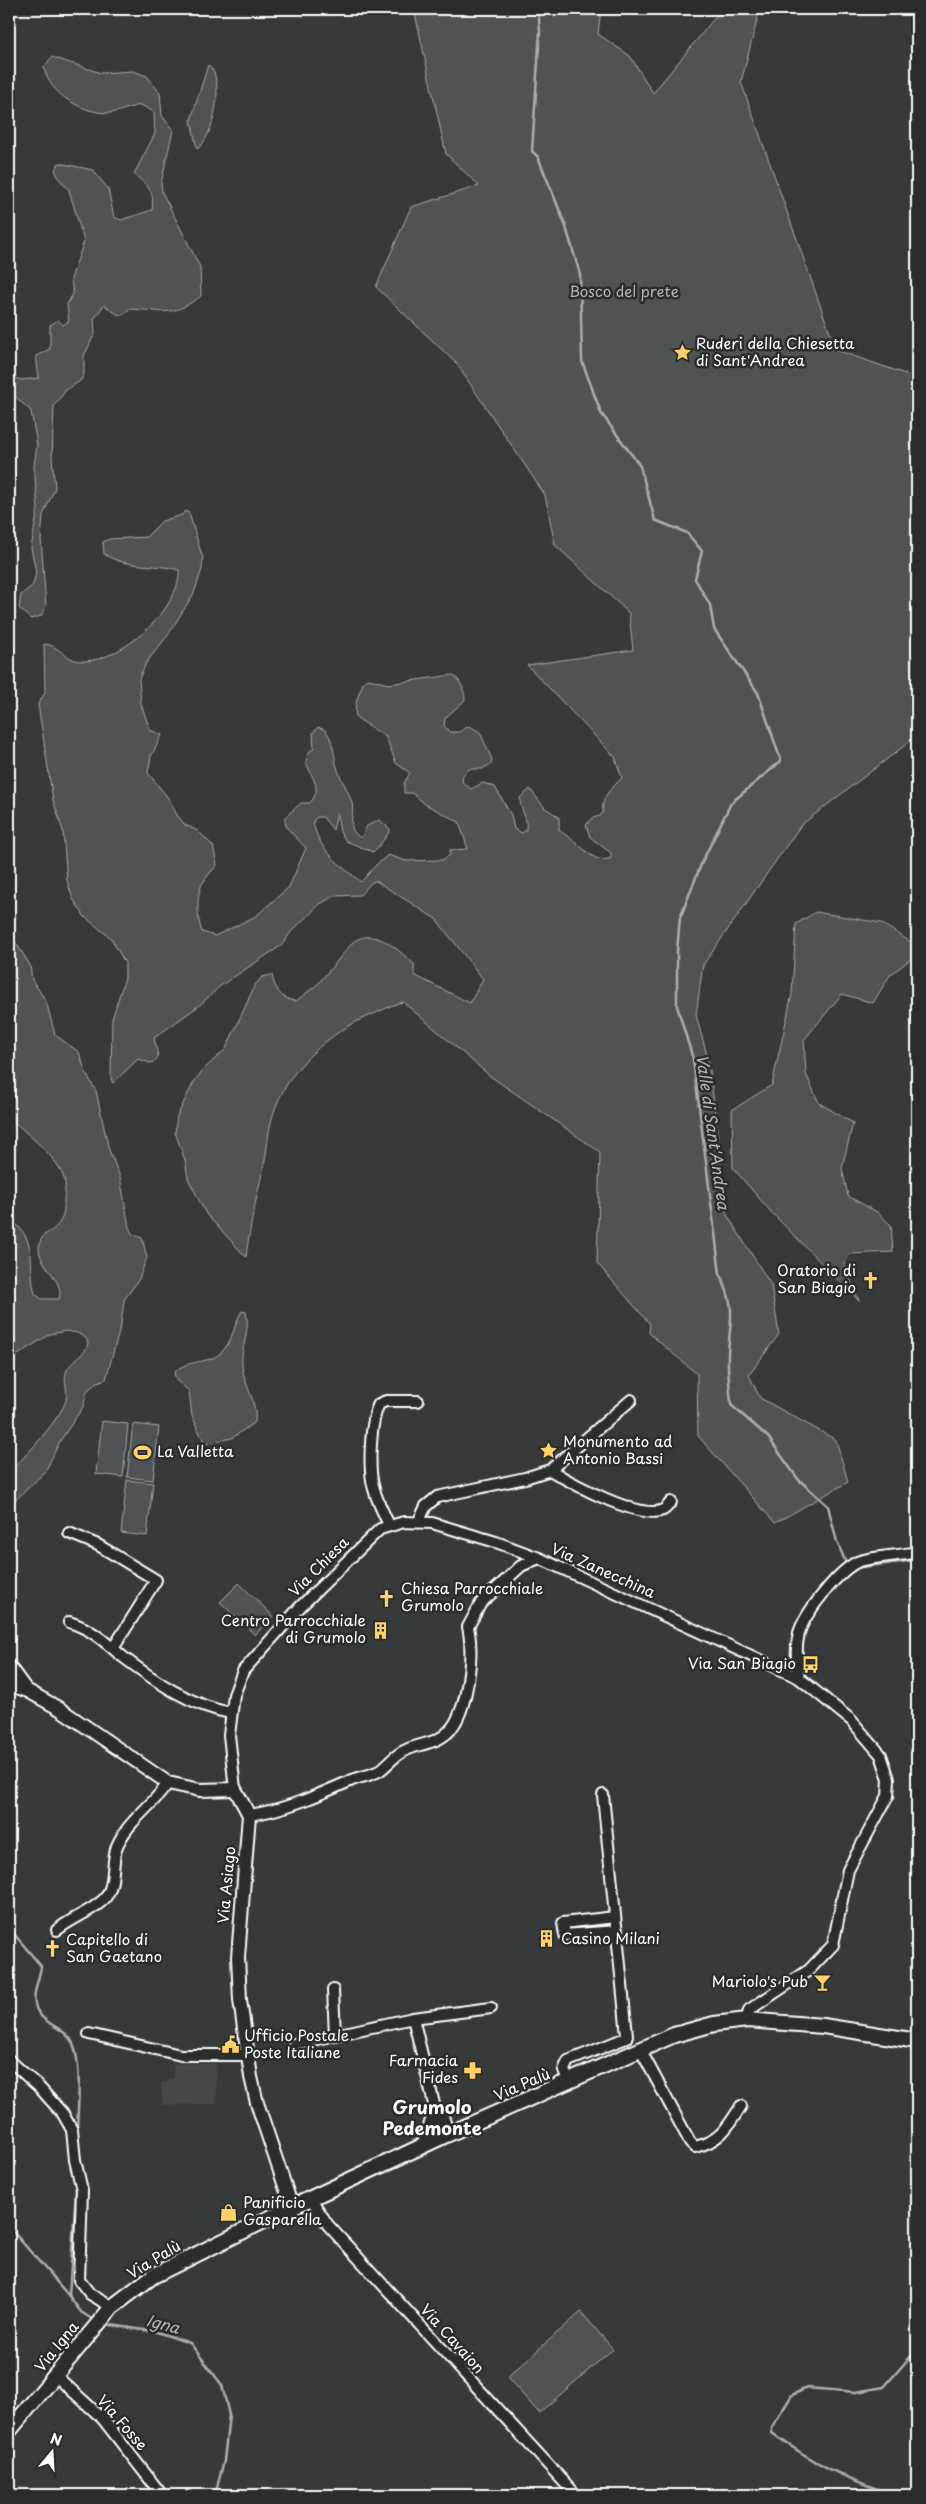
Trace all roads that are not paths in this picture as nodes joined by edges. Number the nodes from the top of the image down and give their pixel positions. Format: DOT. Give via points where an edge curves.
graph roads {
  1 [pos="631,1400"];
  2 [pos="418,1401"];
  3 [pos="550,1470"];
  4 [pos="671,1502"];
  5 [pos="419,1522"];
  6 [pos="389,1525"];
  7 [pos="70,1533"];
  8 [pos="917,1552"];
  9 [pos="539,1558"];
  10 [pos="69,1622"];
  11 [pos="114,1647"];
  12 [pos="9,1665"];
  13 [pos="800,1678"];
  14 [pos="9,1684"];
  15 [pos="28,1691"];
  16 [pos="231,1713"];
  17 [pos="168,1783"];
  18 [pos="235,1789"];
  19 [pos="603,1795"];
  20 [pos="249,1815"];
  21 [pos="615,1917"];
  22 [pos="57,1930"];
  23 [pos="616,1931"];
  24 [pos="333,1990"];
  25 [pos="491,2008"];
  26 [pos="413,2018"];
  27 [pos="748,2020"];
  28 [pos="89,2034"];
  29 [pos="335,2035"];
  30 [pos="917,2041"];
  31 [pos="294,2044"];
  32 [pos="641,2051"];
  33 [pos="247,2055"];
  34 [pos="9,2060"];
  35 [pos="573,2081"];
  36 [pos="740,2106"];
  37 [pos="437,2114"];
  38 [pos="466,2127"];
  39 [pos="446,2136"];
  40 [pos="422,2147"];
  41 [pos="310,2199"];
  42 [pos="292,2207"];
  43 [pos="110,2310"];
  44 [pos="56,2375"];
  45 [pos="9,2431"];
  46 [pos="162,2495"];
  47 [pos="576,2495"];
  1 -- 3 [label="street"];
  2 -- 6 [label="street" via="386,1401 379,1404 375,1413 373,1489"];
  3 -- 4 [label="street" via="576,1486 622,1506 652,1511 662,1510"];
  3 -- 5 [label="street" via="437,1497 426,1506"];
  5 -- 6 [label="street, Via Chiesa"];
  5 -- 9 [label="street, Via Chiesa" via="461,1531"];
  6 -- 16 [label="street, Via Chiesa" via="371,1537 272,1636 243,1671"];
  7 -- 11 [label="street" via="98,1545 156,1580"];
  8 -- 13 [label="street" via="860,1561 841,1574 809,1613 800,1631 795,1654"];
  9 -- 13 [label="street, Via Zanecchina"];
  9 -- 20 [label="street, Via Zanecchina" via="521,1566 481,1603 472,1619 468,1627 472,1642 471,1659 462,1704 452,1729 445,1736 406,1750 372,1774 294,1806"];
  10 -- 11 [label="street" via="86,1627"];
  11 -- 16 [label="street" via="173,1691 200,1704"];
  12 -- 15 [label="street"];
  13 -- 27 [label="street" via="851,1720 881,1755 889,1779 888,1796 848,1870 832,1945 809,1970 749,2010"];
  14 -- 15 [label="street"];
  15 -- 17 [label="street"];
  16 -- 18 [label="street, Via Chiesa" via="229,1735"];
  17 -- 18 [label="street" via="200,1790"];
  17 -- 22 [label="street" via="120,1840 107,1896"];
  18 -- 20 [label="street"];
  19 -- 21 [label="street"];
  20 -- 33 [label="street, Via Asiago" via="238,1957"];
  21 -- 23 [label="street"];
  21 -- 23 [label="street" via="564,1923 565,1935"];
  23 -- 35 [label="street" via="627,2035 568,2062 564,2070"];
  24 -- 29 [label="street"];
  25 -- 26 [label="street"];
  26 -- 29 [label="street"];
  26 -- 37 [label="street"];
  27 -- 30 [label="main road, Via Palù" via="822,2026"];
  27 -- 32 [label="main road, Via Palù" via="714,2024 674,2035"];
  28 -- 33 [label="street" via="181,2055"];
  29 -- 31 [label="street"];
  32 -- 35 [label="main road, Via Palù"];
  32 -- 36 [label="street" via="695,2147 726,2131"];
  33 -- 42 [label="street, Via Asiago" via="257,2103"];
  34 -- 43 [label="street" via="38,2086 63,2114 72,2130 82,2190 79,2280"];
  35 -- 38 [label="main road, Via Palù"];
  37 -- 38 [label="street"];
  37 -- 39 [label="street" via="438,2132"];
  37 -- 40 [label="street"];
  38 -- 39 [label="main road, Via Palù"];
  39 -- 40 [label="main road, Via Palù"];
  40 -- 41 [label="main road, Via Palù"];
  41 -- 42 [label="main road, Via Palù"];
  41 -- 47 [label="street, Via Cavaion" via="328,2225"];
  42 -- 43 [label="main road, Via Palù" via="153,2276"];
  43 -- 44 [label="main road, Via Igna"];
  44 -- 45 [label="main road, Via Igna"];
  44 -- 46 [label="street, Via Fosse" via="102,2418"];
}
